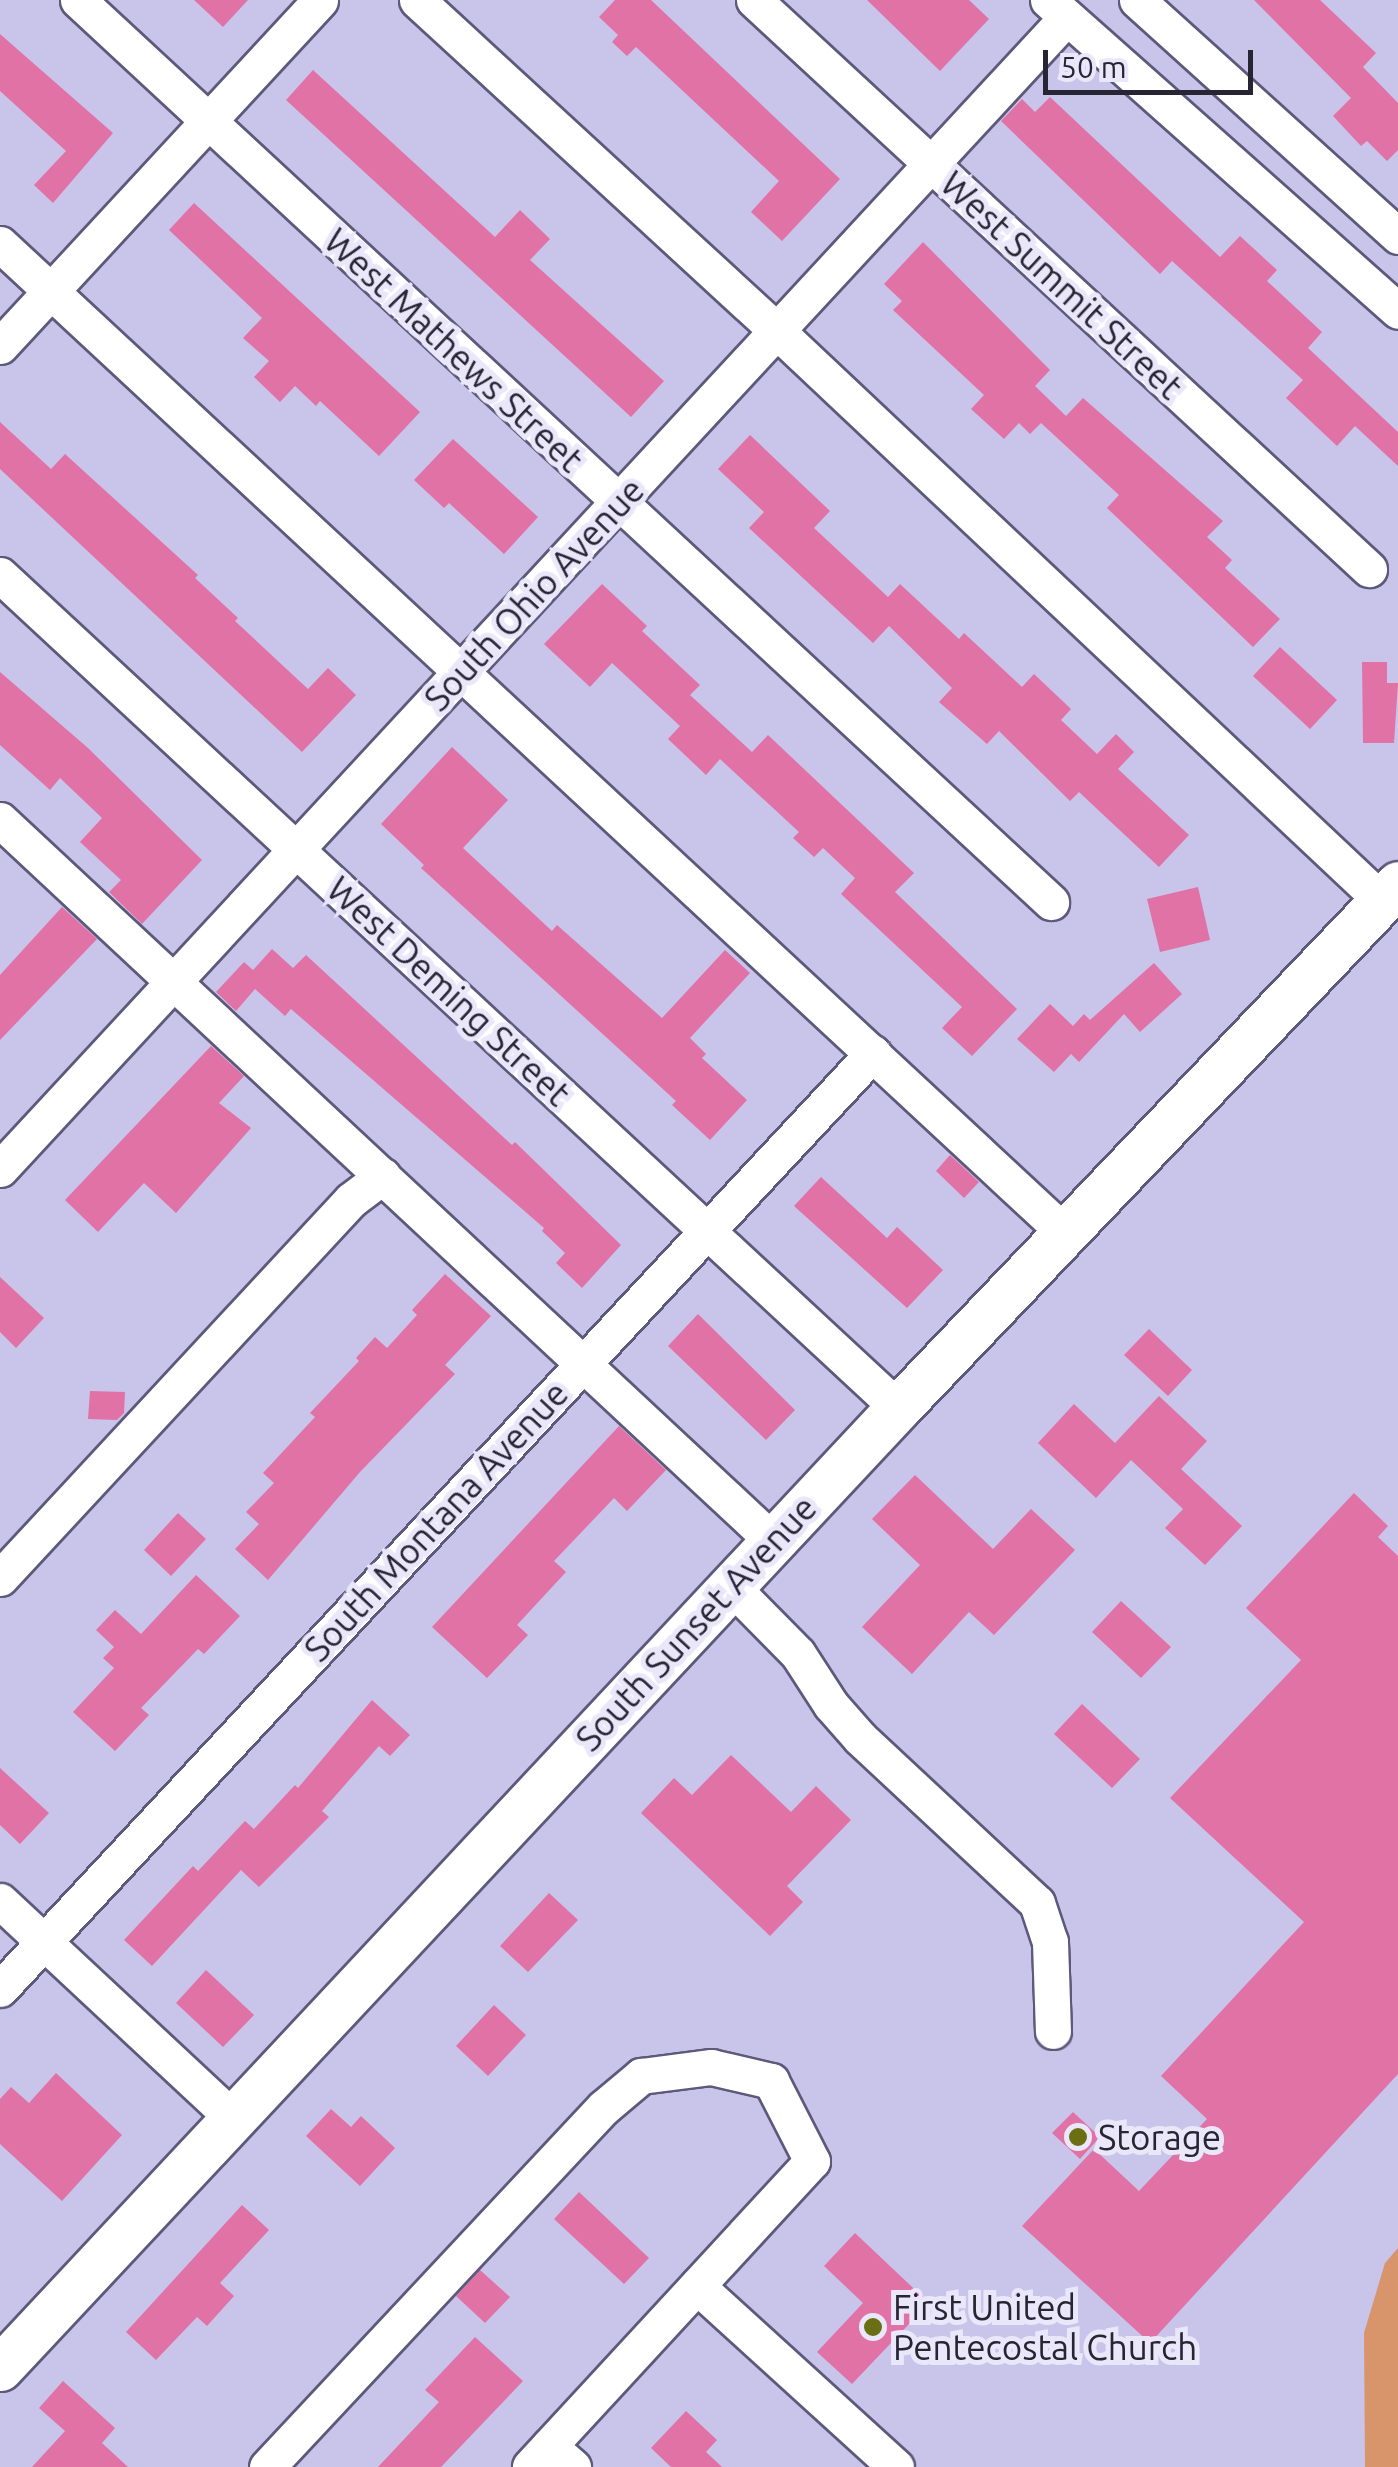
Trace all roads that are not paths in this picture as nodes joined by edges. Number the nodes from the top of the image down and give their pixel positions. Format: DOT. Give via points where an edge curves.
graph roads {
  1 [pos="78,0"];
  2 [pos="320,0"];
  3 [pos="417,0"];
  4 [pos="754,0"];
  5 [pos="1137,0"];
  6 [pos="1057,9"];
  7 [pos="207,120"];
  8 [pos="931,163"];
  9 [pos="1398,236"];
  10 [pos="0,244"];
  11 [pos="51,291"];
  12 [pos="1398,311"];
  13 [pos="777,331"];
  14 [pos="0,346"];
  15 [pos="619,503"];
  16 [pos="1369,570"];
  17 [pos="0,575"];
  18 [pos="462,671"];
  19 [pos="0,820"];
  20 [pos="296,850"];
  21 [pos="1390,892"];
  22 [pos="1051,902"];
  23 [pos="174,981"];
  24 [pos="873,1053"];
  25 [pos="0,1169"];
  26 [pos="383,1176"];
  27 [pos="706,1229"];
  28 [pos="1065,1232"];
  29 [pos="582,1363"];
  30 [pos="898,1408"];
  31 [pos="773,1541"];
  32 [pos="0,1578"];
  33 [pos="731,1586"];
  34 [pos="0,1901"];
  35 [pos="44,1942"];
  36 [pos="0,1989"];
  37 [pos="1053,2031"];
  38 [pos="233,2118"];
  39 [pos="697,2286"];
  40 [pos="0,2368"];
  41 [pos="551,2460"];
  42 [pos="268,2467"];
  43 [pos="896,2467"];
  1 -- 7 [label="street, West Mathews Street"];
  2 -- 7 [label="street"];
  3 -- 13 [label="street"];
  4 -- 8 [label="street, West Summit Street"];
  5 -- 9 [label="street"];
  6 -- 8 [label="street, South Ohio Avenue"];
  6 -- 12 [label="street"];
  7 -- 11 [label="street"];
  7 -- 15 [label="street, West Mathews Street"];
  8 -- 13 [label="street, South Ohio Avenue"];
  8 -- 16 [label="street, West Summit Street"];
  10 -- 11 [label="street"];
  11 -- 14 [label="street"];
  11 -- 18 [label="street"];
  13 -- 15 [label="street, South Ohio Avenue"];
  13 -- 21 [label="street"];
  15 -- 18 [label="street, South Ohio Avenue"];
  15 -- 22 [label="street, West Mathews Street"];
  17 -- 20 [label="street, West Deming Street"];
  18 -- 20 [label="street, South Ohio Avenue"];
  18 -- 24 [label="street"];
  19 -- 23 [label="street"];
  20 -- 23 [label="street, South Ohio Avenue"];
  20 -- 27 [label="street, West Deming Street"];
  21 -- 28 [label="main road, South Sunset Avenue"];
  23 -- 25 [label="street, South Ohio Avenue"];
  23 -- 26 [label="street"];
  24 -- 27 [label="street, South Montana Avenue"];
  24 -- 28 [label="street"];
  26 -- 29 [label="street"];
  26 -- 32 [label="street" via="351,1200"];
  27 -- 29 [label="street, South Montana Avenue"];
  27 -- 30 [label="street, West Deming Street"];
  28 -- 30 [label="main road, South Sunset Avenue"];
  29 -- 31 [label="street"];
  29 -- 35 [label="street, South Montana Avenue"];
  30 -- 31 [label="main road, South Sunset Avenue"];
  31 -- 33 [label="main road, South Sunset Avenue"];
  33 -- 37 [label="street" via="798,1654 860,1738 1036,1903 1050,1942"];
  33 -- 38 [label="main road, South Sunset Avenue"];
  34 -- 35 [label="street"];
  35 -- 36 [label="street, South Montana Avenue"];
  35 -- 38 [label="street"];
  38 -- 40 [label="main road, South Sunset Avenue"];
  39 -- 41 [label="street"];
  39 -- 42 [label="street" via="812,2160 771,2080 712,2067 641,2076 603,2108"];
  39 -- 43 [label="street"];
}
